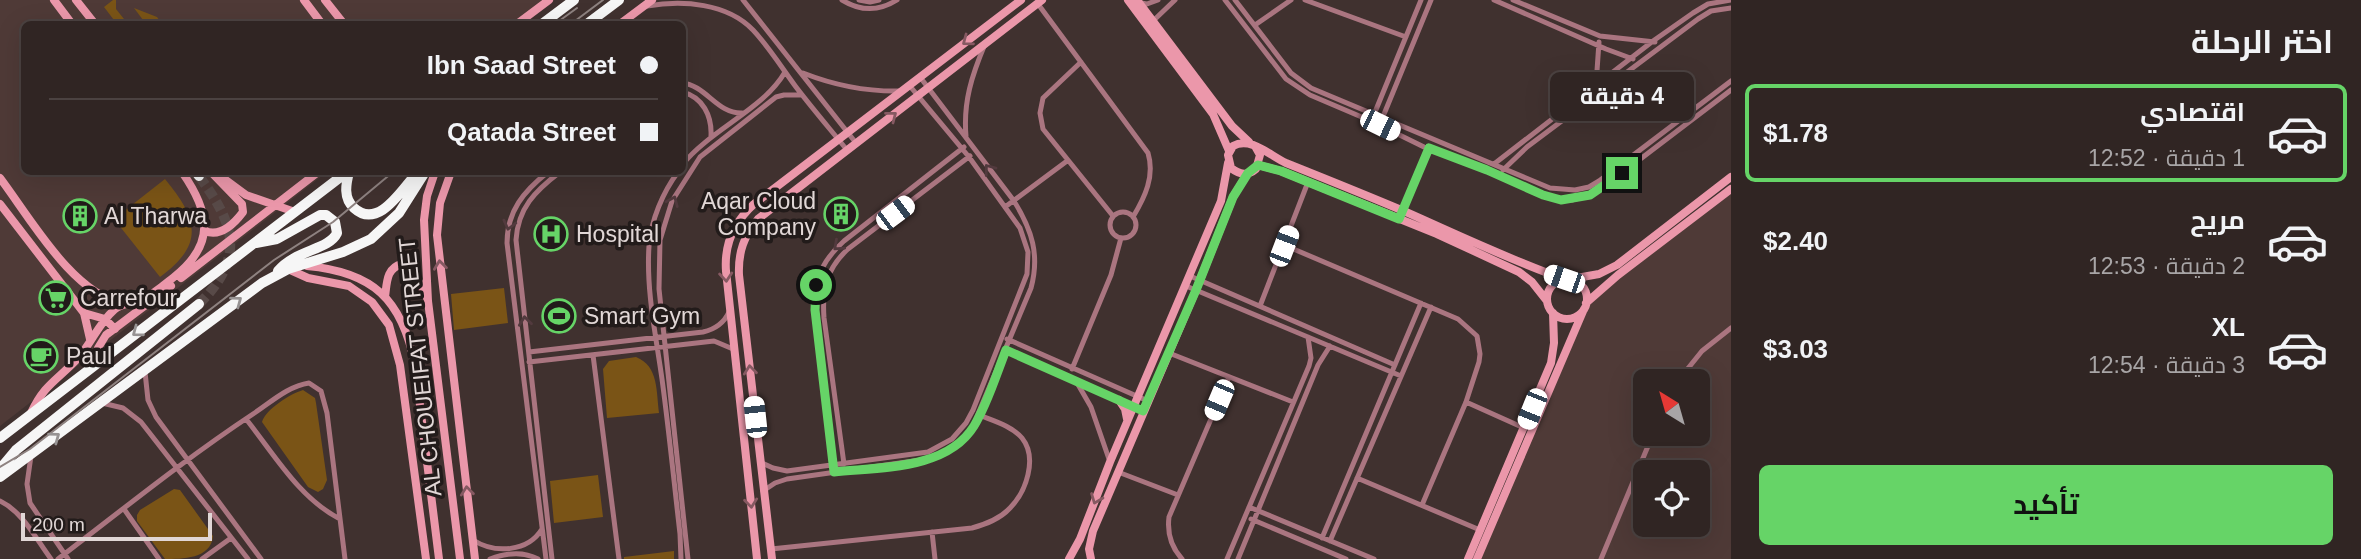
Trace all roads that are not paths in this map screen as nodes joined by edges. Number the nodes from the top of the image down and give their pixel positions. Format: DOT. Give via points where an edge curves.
graph roads {
  1 [pos="54,0"];
  2 [pos="76,0"];
  3 [pos="304,0"];
  4 [pos="325,0"];
  5 [pos="549,0"];
  6 [pos="574,0"];
  7 [pos="619,0"];
  8 [pos="652,0"];
  9 [pos="743,0"];
  10 [pos="842,0"];
  11 [pos="859,0"];
  12 [pos="879,0"];
  13 [pos="897,0"];
  14 [pos="1021,0"];
  15 [pos="1128,0"];
  16 [pos="1158,0"];
  17 [pos="1175,0"];
  18 [pos="1226,0"];
  19 [pos="1235,0"];
  20 [pos="1291,0"];
  21 [pos="1305,0"];
  22 [pos="1422,0"];
  23 [pos="1431,0"];
  24 [pos="1494,0"];
  25 [pos="1513,0"];
  26 [pos="1731,0"];
  27 [pos="1040,2"];
  28 [pos="1138,2"];
  29 [pos="1731,8"];
  30 [pos="635,13"];
  31 [pos="601,14"];
  32 [pos="70,21"];
  33 [pos="93,21"];
  34 [pos="320,21"];
  35 [pos="342,21"];
  36 [pos="521,21"];
  37 [pos="546,21"];
  38 [pos="591,21"];
  39 [pos="607,21"];
  40 [pos="624,21"];
  41 [pos="1255,25"];
  42 [pos="1154,27"];
  43 [pos="1417,35"];
  44 [pos="1406,37"];
  45 [pos="1600,37"];
  46 [pos="1653,41"];
  47 [pos="1665,43"];
  48 [pos="985,44"];
  49 [pos="1598,45"];
  50 [pos="1412,46"];
  51 [pos="1632,58"];
  52 [pos="1641,61"];
  53 [pos="1082,62"];
  54 [pos="785,72"];
  55 [pos="803,73"];
  56 [pos="920,77"];
  57 [pos="1731,81"];
  58 [pos="686,84"];
  59 [pos="909,85"];
  60 [pos="1596,85"];
  61 [pos="928,88"];
  62 [pos="902,90"];
  63 [pos="1731,90"];
  64 [pos="686,93"];
  65 [pos="802,95"];
  66 [pos="918,95"];
  67 [pos="742,113"];
  68 [pos="1374,113"];
  69 [pos="1383,117"];
  70 [pos="1371,121"];
  71 [pos="1380,125"];
  72 [pos="847,132"];
  73 [pos="711,136"];
  74 [pos="1427,138"];
  75 [pos="838,139"];
  76 [pos="967,141"];
  77 [pos="1436,142"];
  78 [pos="856,143"];
  79 [pos="1253,145"];
  80 [pos="1428,148"];
  81 [pos="962,149"];
  82 [pos="847,150"];
  83 [pos="1229,151"];
  84 [pos="975,152"];
  85 [pos="969,157"];
  86 [pos="686,161"];
  87 [pos="1067,161"];
  88 [pos="1228,163"];
  89 [pos="1493,164"];
  90 [pos="1258,165"];
  91 [pos="1505,168"];
  92 [pos="1487,170"];
  93 [pos="1248,173"];
  94 [pos="184,175"];
  95 [pos="214,175"];
  96 [pos="221,175"];
  97 [pos="314,175"];
  98 [pos="344,175"];
  99 [pos="348,175"];
  100 [pos="415,175"];
  101 [pos="423,175"];
  102 [pos="434,175"];
  103 [pos="451,175"];
  104 [pos="544,175"];
  105 [pos="556,175"];
  106 [pos="676,175"];
  107 [pos="1499,175"];
  108 [pos="1731,177"];
  109 [pos="0,178"];
  110 [pos="1308,183"];
  111 [pos="1719,186"];
  112 [pos="1730,192"];
  113 [pos="1014,201"];
  114 [pos="0,204"];
  115 [pos="274,206"];
  116 [pos="1005,207"];
  117 [pos="295,212"];
  118 [pos="1400,214"];
  119 [pos="1113,216"];
  120 [pos="1133,217"];
  121 [pos="871,220"];
  122 [pos="876,227"];
  123 [pos="205,231"];
  124 [pos="1121,238"];
  125 [pos="254,243"];
  126 [pos="1284,246"];
  127 [pos="300,265"];
  128 [pos="67,267"];
  129 [pos="288,269"];
  130 [pos="274,276"];
  131 [pos="1190,276"];
  132 [pos="56,277"];
  133 [pos="1567,279"];
  134 [pos="1200,280"];
  135 [pos="1186,285"];
  136 [pos="166,287"];
  137 [pos="1196,290"];
  138 [pos="385,298"];
  139 [pos="1547,301"];
  140 [pos="428,302"];
  141 [pos="1421,303"];
  142 [pos="123,304"];
  143 [pos="199,304"];
  144 [pos="1260,306"];
  145 [pos="1585,306"];
  146 [pos="1431,307"];
  147 [pos="729,312"];
  148 [pos="84,313"];
  149 [pos="1553,313"];
  150 [pos="105,319"];
  151 [pos="1731,328"];
  152 [pos="115,329"];
  153 [pos="664,336"];
  154 [pos="655,337"];
  155 [pos="1002,337"];
  156 [pos="1308,337"];
  157 [pos="1009,340"];
  158 [pos="90,341"];
  159 [pos="1330,346"];
  160 [pos="665,347"];
  161 [pos="999,347"];
  162 [pos="657,348"];
  163 [pos="733,349"];
  164 [pos="1006,350"];
  165 [pos="529,352"];
  166 [pos="521,353"];
  167 [pos="1169,353"];
  168 [pos="593,355"];
  169 [pos="530,362"];
  170 [pos="523,363"];
  171 [pos="96,364"];
  172 [pos="1394,365"];
  173 [pos="1072,369"];
  174 [pos="1404,369"];
  175 [pos="1687,369"];
  176 [pos="145,372"];
  177 [pos="1391,372"];
  178 [pos="1401,376"];
  179 [pos="1229,377"];
  180 [pos="1076,381"];
  181 [pos="1544,391"];
  182 [pos="1138,397"];
  183 [pos="1119,400"];
  184 [pos="1148,401"];
  185 [pos="1293,402"];
  186 [pos="1466,402"];
  187 [pos="102,404"];
  188 [pos="1134,406"];
  189 [pos="1143,411"];
  190 [pos="979,415"];
  191 [pos="30,416"];
  192 [pos="246,419"];
  193 [pos="1128,420"];
  194 [pos="1524,428"];
  195 [pos="0,438"];
  196 [pos="1648,446"];
  197 [pos="31,455"];
  198 [pos="188,460"];
  199 [pos="760,462"];
  200 [pos="844,462"];
  201 [pos="1110,462"];
  202 [pos="833,464"];
  203 [pos="178,468"];
  204 [pos="0,469"];
  205 [pos="845,471"];
  206 [pos="834,472"];
  207 [pos="1118,472"];
  208 [pos="0,477"];
  209 [pos="1357,478"];
  210 [pos="540,484"];
  211 [pos="763,491"];
  212 [pos="1178,495"];
  213 [pos="0,501"];
  214 [pos="1422,505"];
  215 [pos="1249,507"];
  216 [pos="124,509"];
  217 [pos="1257,511"];
  218 [pos="1245,516"];
  219 [pos="340,519"];
  220 [pos="1254,520"];
  221 [pos="542,529"];
  222 [pos="1480,530"];
  223 [pos="932,532"];
  224 [pos="683,534"];
  225 [pos="231,538"];
  226 [pos="1322,538"];
  227 [pos="472,540"];
  228 [pos="1330,541"];
  229 [pos="771,549"];
  230 [pos="66,556"];
  231 [pos="1078,558"];
  232 [pos="51,559"];
  233 [pos="58,559"];
  234 [pos="159,559"];
  235 [pos="202,559"];
  236 [pos="247,559"];
  237 [pos="261,559"];
  238 [pos="345,559"];
  239 [pos="426,559"];
  240 [pos="439,559"];
  241 [pos="460,559"];
  242 [pos="475,559"];
  243 [pos="490,559"];
  244 [pos="538,559"];
  245 [pos="546,559"];
  246 [pos="552,559"];
  247 [pos="619,559"];
  248 [pos="681,559"];
  249 [pos="688,559"];
  250 [pos="757,559"];
  251 [pos="772,559"];
  252 [pos="936,559"];
  253 [pos="1070,559"];
  254 [pos="1091,559"];
  255 [pos="1182,559"];
  256 [pos="1227,559"];
  257 [pos="1238,559"];
  258 [pos="1346,559"];
  259 [pos="1374,559"];
  260 [pos="1468,559"];
  261 [pos="1477,559"];
  262 [pos="1601,559"];
  1 -- 32 [label="street"];
  2 -- 33 [label="street"];
  3 -- 34 [label="street"];
  4 -- 35 [label="street"];
  5 -- 36 [label="street"];
  6 -- 37 [label="highway"];
  7 -- 31 [label="highway"];
  8 -- 30 [label="street"];
  9 -- 55 [label="street"];
  10 -- 13 [label="street" via="865,9"];
  11 -- 12 [label="street"];
  14 -- 56 [label="street, one-way"];
  15 -- 42 [label="street"];
  16 -- 28 [label="street"];
  17 -- 42 [label="street"];
  18 -- 70 [label="street" via="1292,84"];
  19 -- 41 [label="street"];
  20 -- 41 [label="street"];
  21 -- 44 [label="street"];
  22 -- 44 [label="street"];
  23 -- 43 [label="street"];
  24 -- 49 [label="street"];
  25 -- 45 [label="street"];
  26 -- 46 [label="street" via="1708,4"];
  27 -- 48 [label="street"];
  27 -- 53 [label="street"];
  28 -- 42 [label="street"];
  29 -- 47 [label="street" via="1704,15"];
  30 -- 40 [label="street"];
  30 -- 54 [label="street" via="678,1 725,11 753,30"];
  31 -- 38 [label="highway"];
  31 -- 39 [label="highway"];
  41 -- 68 [label="street" via="1296,78"];
  42 -- 79 [label="street" via="1232,126"];
  42 -- 83 [label="street" via="1213,114"];
  43 -- 44 [label="street"];
  43 -- 50 [label="street"];
  44 -- 50 [label="street"];
  44 -- 68 [label="street"];
  45 -- 46 [label="street"];
  45 -- 49 [label="street"];
  46 -- 47 [label="street"];
  46 -- 51 [label="street"];
  47 -- 52 [label="street"];
  48 -- 61 [label="street"];
  48 -- 76 [label="street" via="969,88"];
  49 -- 51 [label="street"];
  49 -- 60 [label="street"];
  50 -- 69 [label="street"];
  51 -- 52 [label="street"];
  51 -- 60 [label="street"];
  52 -- 91 [label="street"];
  53 -- 87 [label="street" via="1048,90 1040,106 1043,129"];
  53 -- 120 [label="street" via="1151,162 1148,188"];
  54 -- 65 [label="street"];
  54 -- 67 [label="street" via="776,87"];
  55 -- 62 [label="street" via="844,87"];
  55 -- 72 [label="street"];
  56 -- 59 [label="street"];
  56 -- 61 [label="street"];
  57 -- 91 [label="street" via="1589,187 1558,190"];
  58 -- 67 [label="street" via="731,112"];
  59 -- 62 [label="street"];
  59 -- 66 [label="street"];
  60 -- 89 [label="street"];
  61 -- 66 [label="street"];
  61 -- 76 [label="street"];
  62 -- 72 [label="street"];
  63 -- 107 [label="street" via="1590,195 1561,200"];
  64 -- 73 [label="street" via="705,108"];
  65 -- 75 [label="street"];
  153 -- 65 [label="street, one-way" via="660,240 679,187 699,157 770,102 784,95"];
  78 -- 66 [label="street, one-way"];
  66 -- 81 [label="street"];
  67 -- 73 [label="street"];
  68 -- 69 [label="street"];
  68 -- 70 [label="street"];
  69 -- 71 [label="street"];
  69 -- 74 [label="street"];
  70 -- 71 [label="street"];
  71 -- 80 [label="street"];
  72 -- 75 [label="street"];
  72 -- 78 [label="street"];
  73 -- 86 [label="street"];
  74 -- 77 [label="street"];
  74 -- 80 [label="street"];
  75 -- 82 [label="street"];
  75 -- 147 [label="street, one-way" via="737,222 725,261"];
  76 -- 81 [label="street"];
  76 -- 84 [label="street"];
  77 -- 80 [label="street"];
  77 -- 89 [label="street"];
  78 -- 82 [label="street"];
  79 -- 83 [label="street" via="1239,143"];
  79 -- 90 [label="street" via="1260,155"];
  79 -- 118 [label="street"];
  80 -- 92 [label="street"];
  80 -- 118 [label="street"];
  81 -- 85 [label="street"];
  81 -- 121 [label="street"];
  199 -- 82 [label="street, one-way" via="739,275 743,242 758,219"];
  83 -- 88 [label="street"];
  84 -- 85 [label="street"];
  113 -- 84 [label="street, one-way"];
  85 -- 116 [label="street"];
  85 -- 122 [label="street"];
  87 -- 113 [label="street"];
  87 -- 119 [label="street"];
  88 -- 93 [label="street" via="1236,172"];
  88 -- 131 [label="street" via="1221,201"];
  89 -- 91 [label="street"];
  89 -- 92 [label="street"];
  90 -- 93 [label="street"];
  90 -- 110 [label="street"];
  91 -- 107 [label="street"];
  92 -- 107 [label="street"];
  93 -- 134 [label="street" via="1233,197"];
  94 -- 123 [label="street" via="202,208"];
  95 -- 123 [label="street" via="243,212 221,231"];
  96 -- 115 [label="street" via="246,195"];
  97 -- 115 [label="street"];
  98 -- 117 [label="highway"];
  99 -- 100 [label="highway" via="347,198 356,210 372,215 391,203"];
  101 -- 127 [label="highway" via="399,213 371,239"];
  102 -- 140 [label="street, AL CHOUEIFAT STREET" via="424,220"];
  227 -- 103 [label="street, one-way" via="437,235 440,203"];
  104 -- 166 [label="street, one-way" via="522,195 508,226 506,243"];
  165 -- 105 [label="street, one-way" via="517,227 528,200"];
  106 -- 154 [label="street" via="658,209 649,246"];
  108 -- 111 [label="street"];
  109 -- 128 [label="street"];
  110 -- 118 [label="street"];
  110 -- 126 [label="street"];
  111 -- 112 [label="street"];
  111 -- 133 [label="street" via="1617,265 1599,274"];
  112 -- 145 [label="street" via="1618,275"];
  113 -- 116 [label="street"];
  113 -- 157 [label="street" via="1031,232 1035,267"];
  114 -- 132 [label="street"];
  115 -- 117 [label="street"];
  115 -- 136 [label="street"];
  116 -- 155 [label="street" via="1023,235 1028,265"];
  117 -- 125 [label="highway"];
  118 -- 133 [label="street"];
  118 -- 139 [label="street" via="1519,272"];
  119 -- 120 [label="street" via="1125,212"];
  119 -- 124 [label="street" via="1110,228"];
  120 -- 124 [label="street" via="1133,233"];
  121 -- 122 [label="street"];
  121 -- 202 [label="street, one-way" via="830,254 816,285"];
  122 -- 200 [label="street" via="841,256 823,290"];
  123 -- 136 [label="street" via="191,263"];
  124 -- 173 [label="street" via="1111,275"];
  125 -- 130 [label="highway" via="277,239 320,215 335,222 330,243 292,258"];
  125 -- 171 [label="highway, one-way"];
  126 -- 141 [label="street"];
  126 -- 144 [label="street"];
  127 -- 129 [label="highway"];
  127 -- 138 [label="street, AL CHOUEIFAT STREET" via="351,273"];
  128 -- 132 [label="street"];
  128 -- 142 [label="street" via="96,294"];
  129 -- 130 [label="highway"];
  129 -- 239 [label="street" via="349,286 373,302 389,325 400,365"];
  176 -- 130 [label="highway, one-way"];
  131 -- 134 [label="street"];
  131 -- 135 [label="street"];
  132 -- 148 [label="street"];
  133 -- 139 [label="street" via="1553,284"];
  133 -- 145 [label="street" via="1577,281 1585,291"];
  134 -- 137 [label="street"];
  134 -- 144 [label="street"];
  135 -- 137 [label="street"];
  135 -- 182 [label="street"];
  136 -- 142 [label="street"];
  136 -- 152 [label="street"];
  137 -- 156 [label="street"];
  137 -- 167 [label="street"];
  138 -- 140 [label="street" via="390,271 402,264 414,272"];
  138 -- 240 [label="street, AL CHOUEIFAT STREET" via="402,323 412,350"];
  139 -- 149 [label="street"];
  140 -- 241 [label="street, AL CHOUEIFAT STREET"];
  141 -- 146 [label="street"];
  141 -- 172 [label="street"];
  142 -- 150 [label="street"];
  143 -- 204 [label="highway" via="16,450"];
  144 -- 172 [label="street"];
  145 -- 149 [label="street" via="1572,318"];
  145 -- 181 [label="street"];
  146 -- 174 [label="street"];
  146 -- 186 [label="street" via="1465,323 1477,336 1480,354"];
  147 -- 153 [label="street" via="716,328"];
  147 -- 163 [label="street"];
  148 -- 150 [label="street"];
  148 -- 158 [label="street"];
  149 -- 181 [label="street" via="1553,352"];
  150 -- 152 [label="street"];
  150 -- 158 [label="street"];
  151 -- 175 [label="street"];
  152 -- 171 [label="street" via="101,341"];
  153 -- 154 [label="street"];
  153 -- 160 [label="street"];
  154 -- 162 [label="street"];
  154 -- 165 [label="street"];
  155 -- 157 [label="street"];
  155 -- 161 [label="street"];
  156 -- 159 [label="street"];
  156 -- 185 [label="street" via="1311,358"];
  157 -- 164 [label="street"];
  157 -- 173 [label="street"];
  158 -- 191 [label="street" via="44,390"];
  159 -- 177 [label="street"];
  159 -- 217 [label="street"];
  160 -- 162 [label="street"];
  160 -- 163 [label="street" via="714,341"];
  160 -- 224 [label="street"];
  161 -- 164 [label="street"];
  161 -- 200 [label="street" via="966,424 952,439 928,452"];
  162 -- 168 [label="street"];
  162 -- 224 [label="street"];
  163 -- 250 [label="street, one-way"];
  164 -- 180 [label="street"];
  164 -- 190 [label="street"];
  165 -- 166 [label="street"];
  165 -- 169 [label="street"];
  166 -- 170 [label="street"];
  167 -- 179 [label="street"];
  167 -- 184 [label="street"];
  168 -- 169 [label="street"];
  168 -- 247 [label="street"];
  169 -- 170 [label="street"];
  169 -- 210 [label="street"];
  170 -- 210 [label="street"];
  171 -- 191 [label="highway"];
  172 -- 174 [label="street"];
  172 -- 177 [label="street"];
  173 -- 182 [label="street"];
  174 -- 178 [label="street"];
  176 -- 187 [label="highway"];
  176 -- 198 [label="street" via="151,408"];
  177 -- 178 [label="street"];
  177 -- 226 [label="street"];
  178 -- 209 [label="street"];
  179 -- 185 [label="street"];
  179 -- 212 [label="street"];
  180 -- 183 [label="street"];
  180 -- 201 [label="street"];
  181 -- 194 [label="street"];
  181 -- 261 [label="street"];
  182 -- 184 [label="street"];
  182 -- 188 [label="street"];
  183 -- 188 [label="street"];
  183 -- 193 [label="street"];
  184 -- 189 [label="street"];
  185 -- 215 [label="street"];
  186 -- 194 [label="street"];
  186 -- 214 [label="street"];
  197 -- 187 [label="highway, one-way"];
  187 -- 203 [label="street" via="130,412"];
  188 -- 189 [label="street"];
  188 -- 193 [label="street"];
  189 -- 207 [label="street"];
  190 -- 205 [label="street" via="966,436 939,456"];
  190 -- 223 [label="street" via="1013,430 1027,445 1030,467 1020,496 985,525"];
  191 -- 195 [label="highway"];
  192 -- 198 [label="street"];
  192 -- 219 [label="street" via="304,493"];
  192 -- 219 [label="street" via="300,384 309,383 321,391"];
  193 -- 201 [label="street"];
  194 -- 222 [label="street"];
  196 -- 262 [label="street"];
  197 -- 208 [label="highway"];
  197 -- 230 [label="street" via="30,503"];
  198 -- 203 [label="street"];
  198 -- 237 [label="street"];
  199 -- 202 [label="street" via="787,471"];
  199 -- 211 [label="street"];
  200 -- 202 [label="street"];
  200 -- 205 [label="street"];
  201 -- 253 [label="street, one-way"];
  202 -- 206 [label="street"];
  203 -- 216 [label="street"];
  203 -- 225 [label="street"];
  205 -- 206 [label="street"];
  206 -- 211 [label="street" via="787,479"];
  207 -- 212 [label="street"];
  207 -- 254 [label="street" via="1093,531"];
  209 -- 214 [label="street"];
  209 -- 228 [label="street"];
  210 -- 221 [label="street"];
  210 -- 246 [label="street"];
  211 -- 229 [label="street"];
  212 -- 255 [label="street" via="1168,526 1172,546"];
  213 -- 232 [label="street" via="21,517"];
  214 -- 222 [label="street"];
  215 -- 217 [label="street"];
  215 -- 218 [label="street"];
  216 -- 230 [label="street"];
  216 -- 234 [label="street"];
  217 -- 220 [label="street"];
  217 -- 226 [label="street"];
  218 -- 220 [label="street"];
  218 -- 256 [label="street"];
  219 -- 238 [label="street"];
  220 -- 257 [label="street"];
  220 -- 258 [label="street"];
  221 -- 227 [label="street" via="531,542 516,547 494,548"];
  221 -- 245 [label="street"];
  222 -- 260 [label="street"];
  223 -- 229 [label="street"];
  223 -- 252 [label="street"];
  224 -- 248 [label="street"];
  224 -- 249 [label="street"];
  225 -- 235 [label="street"];
  225 -- 236 [label="street"];
  226 -- 228 [label="street"];
  227 -- 242 [label="street"];
  228 -- 259 [label="street"];
  229 -- 251 [label="street"];
  230 -- 233 [label="street"];
  231 -- 253 [label="street"];
  243 -- 244 [label="street" via="516,553"];
}
